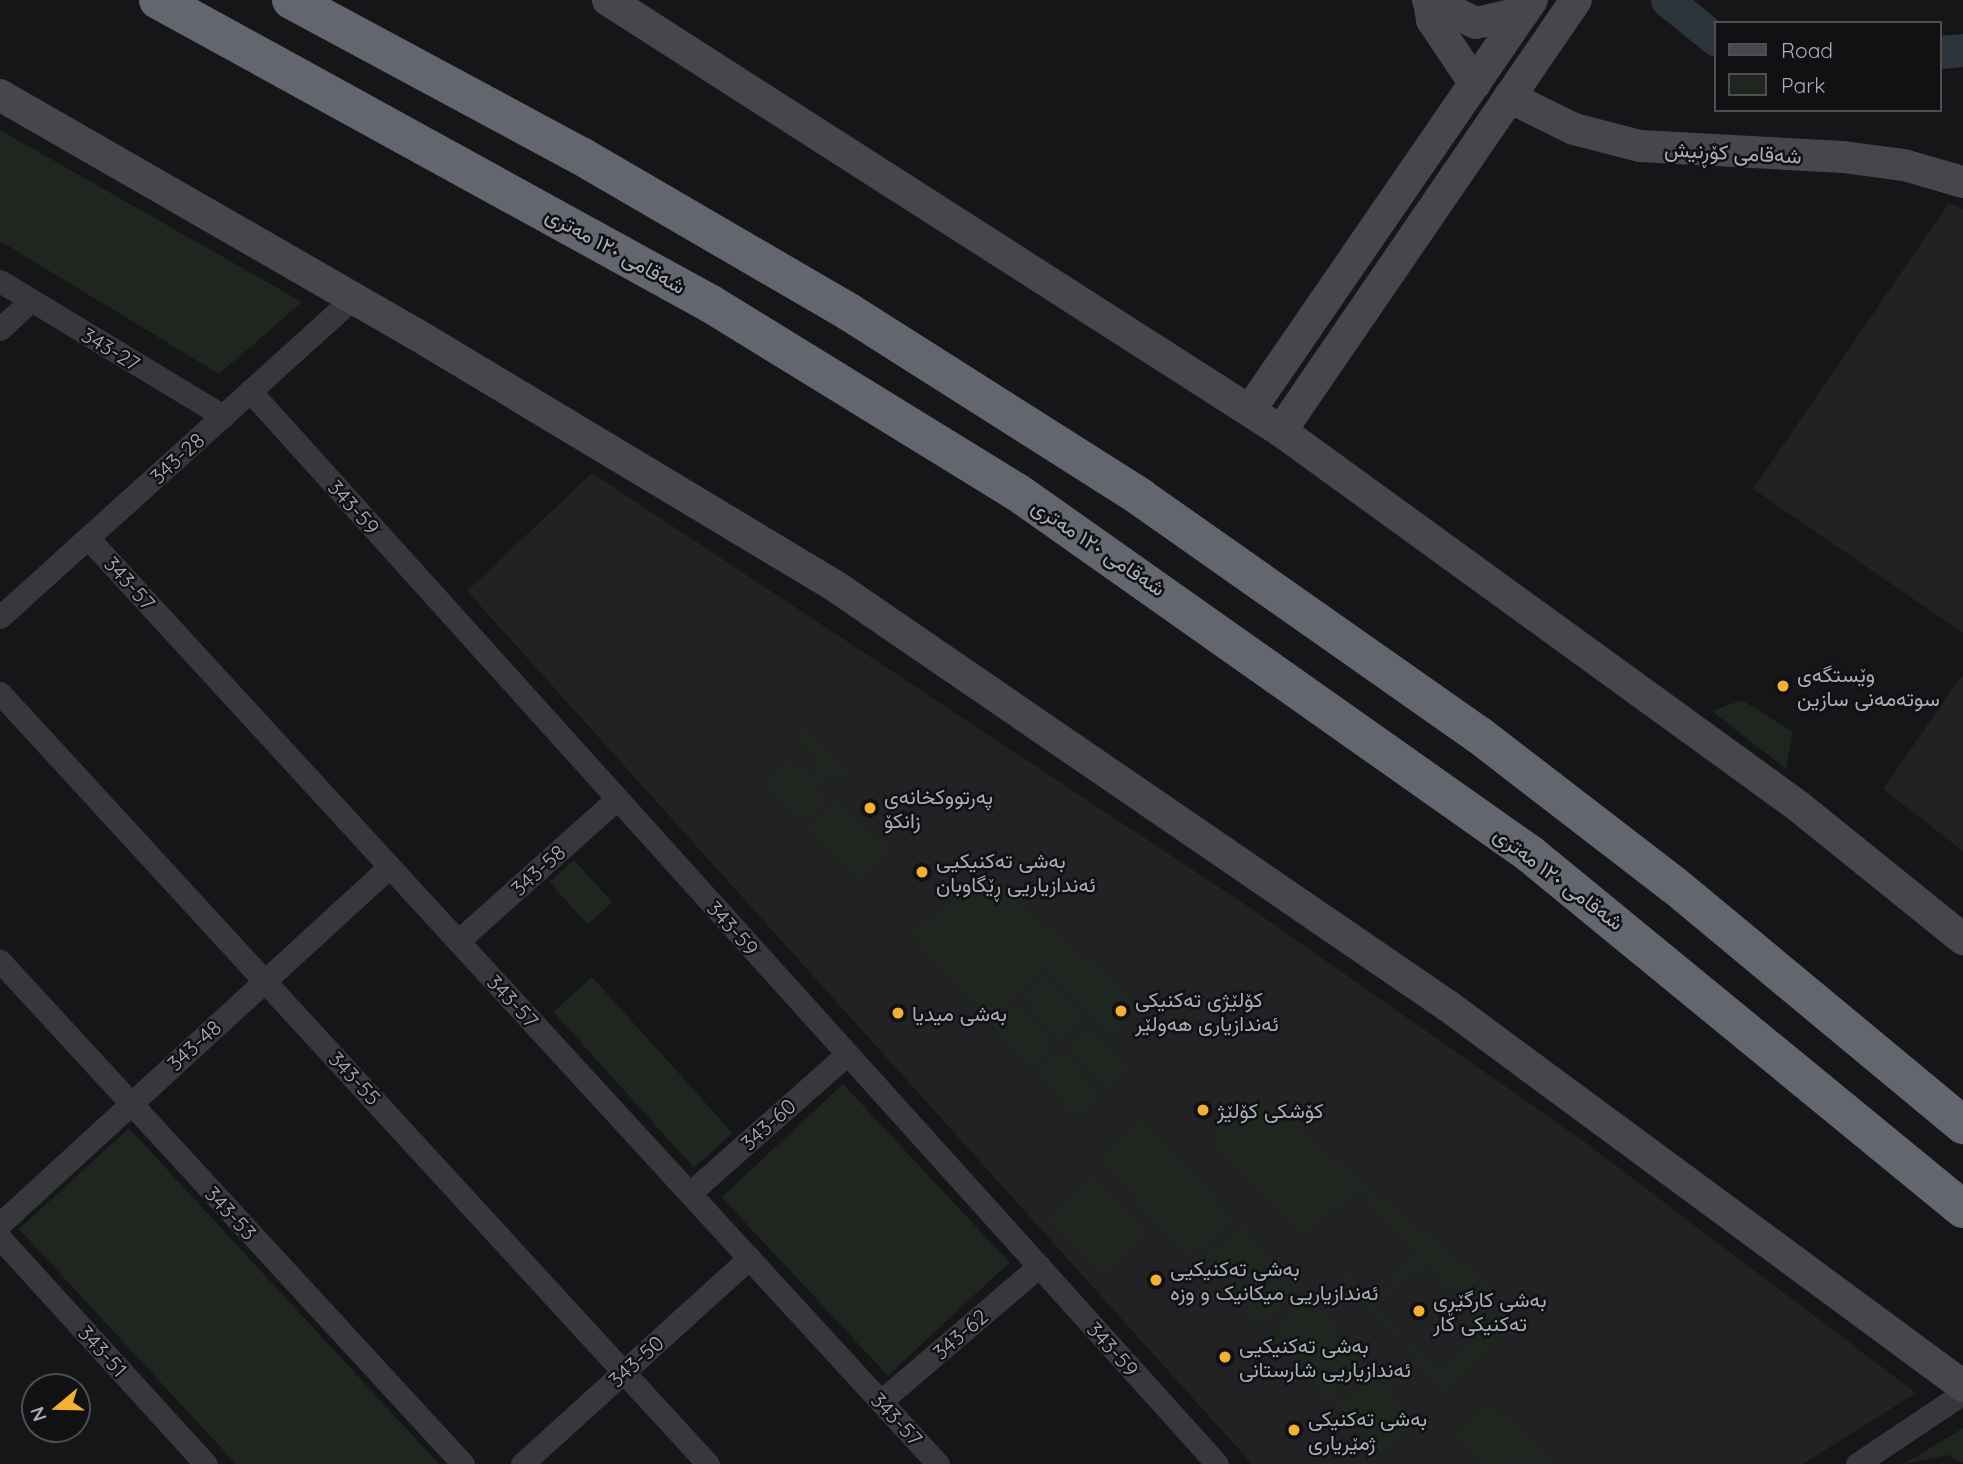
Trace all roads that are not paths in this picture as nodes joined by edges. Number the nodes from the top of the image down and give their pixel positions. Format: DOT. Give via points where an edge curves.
graph roads {
  1 [pos="158,0"];
  2 [pos="291,0"];
  3 [pos="608,0"];
  4 [pos="1576,0"];
  5 [pos="1428,1"];
  6 [pos="1528,6"];
  7 [pos="1475,84"];
  8 [pos="0,96"];
  9 [pos="1509,97"];
  10 [pos="1963,183"];
  11 [pos="0,281"];
  12 [pos="353,298"];
  13 [pos="31,300"];
  14 [pos="0,329"];
  15 [pos="250,391"];
  16 [pos="1250,410"];
  17 [pos="223,416"];
  18 [pos="1281,430"];
  19 [pos="88,538"];
  20 [pos="0,617"];
  21 [pos="0,693"];
  22 [pos="617,799"];
  23 [pos="390,867"];
  24 [pos="1963,939"];
  25 [pos="458,941"];
  26 [pos="0,961"];
  27 [pos="265,980"];
  28 [pos="847,1054"];
  29 [pos="130,1103"];
  30 [pos="1963,1125"];
  31 [pos="690,1193"];
  32 [pos="1963,1209"];
  33 [pos="0,1224"];
  34 [pos="0,1238"];
  35 [pos="749,1258"];
  36 [pos="1039,1266"];
  37 [pos="624,1371"];
  38 [pos="1963,1386"];
  39 [pos="1963,1393"];
  40 [pos="881,1401"];
  41 [pos="206,1464"];
  42 [pos="464,1464"];
  43 [pos="522,1464"];
  44 [pos="708,1464"];
  45 [pos="938,1464"];
  46 [pos="1217,1464"];
  47 [pos="1857,1464"];
  1 -- 32 [label="highway, شەقامی ١٢٠ مەتری" via="711,304 1028,500 1530,854"];
  2 -- 30 [label="highway" via="582,156 849,312 1140,498 1479,735 1684,893"];
  3 -- 16 [label="street"];
  4 -- 9 [label="street"];
  5 -- 6 [label="street" via="1476,23"];
  5 -- 7 [label="street" via="1432,20"];
  6 -- 7 [label="street"];
  7 -- 16 [label="street"];
  8 -- 12 [label="street"];
  9 -- 10 [label="street, شەقامی کۆڕنیش" via="1574,129 1640,146 1843,157 1904,165"];
  9 -- 18 [label="street"];
  11 -- 13 [label="street, 343-27"];
  12 -- 15 [label="street, 343-28"];
  12 -- 38 [label="street" via="835,586 1161,804 1448,1006"];
  13 -- 14 [label="street"];
  13 -- 17 [label="street, 343-27"];
  15 -- 17 [label="street, 343-28"];
  15 -- 22 [label="street, 343-59"];
  16 -- 18 [label="street"];
  17 -- 19 [label="street, 343-28"];
  18 -- 24 [label="street" via="1798,806"];
  19 -- 20 [label="street, 343-28"];
  19 -- 23 [label="street, 343-57"];
  21 -- 27 [label="street, 343-55"];
  22 -- 25 [label="street, 343-58"];
  22 -- 28 [label="street, 343-59"];
  23 -- 25 [label="street, 343-57"];
  23 -- 27 [label="street, 343-48"];
  25 -- 31 [label="street, 343-57"];
  26 -- 29 [label="street, 343-53"];
  27 -- 29 [label="street, 343-48"];
  27 -- 37 [label="street, 343-55"];
  28 -- 31 [label="street, 343-60"];
  28 -- 36 [label="street, 343-59"];
  29 -- 33 [label="street, 343-48"];
  29 -- 42 [label="street, 343-53"];
  31 -- 35 [label="street, 343-57"];
  34 -- 41 [label="street, 343-51"];
  35 -- 37 [label="street, 343-50"];
  35 -- 40 [label="street, 343-57"];
  36 -- 40 [label="street, 343-62"];
  36 -- 46 [label="street, 343-59"];
  37 -- 43 [label="street, 343-50"];
  37 -- 44 [label="street, 343-55"];
  39 -- 47 [label="street"];
  40 -- 45 [label="street, 343-57"];
}
